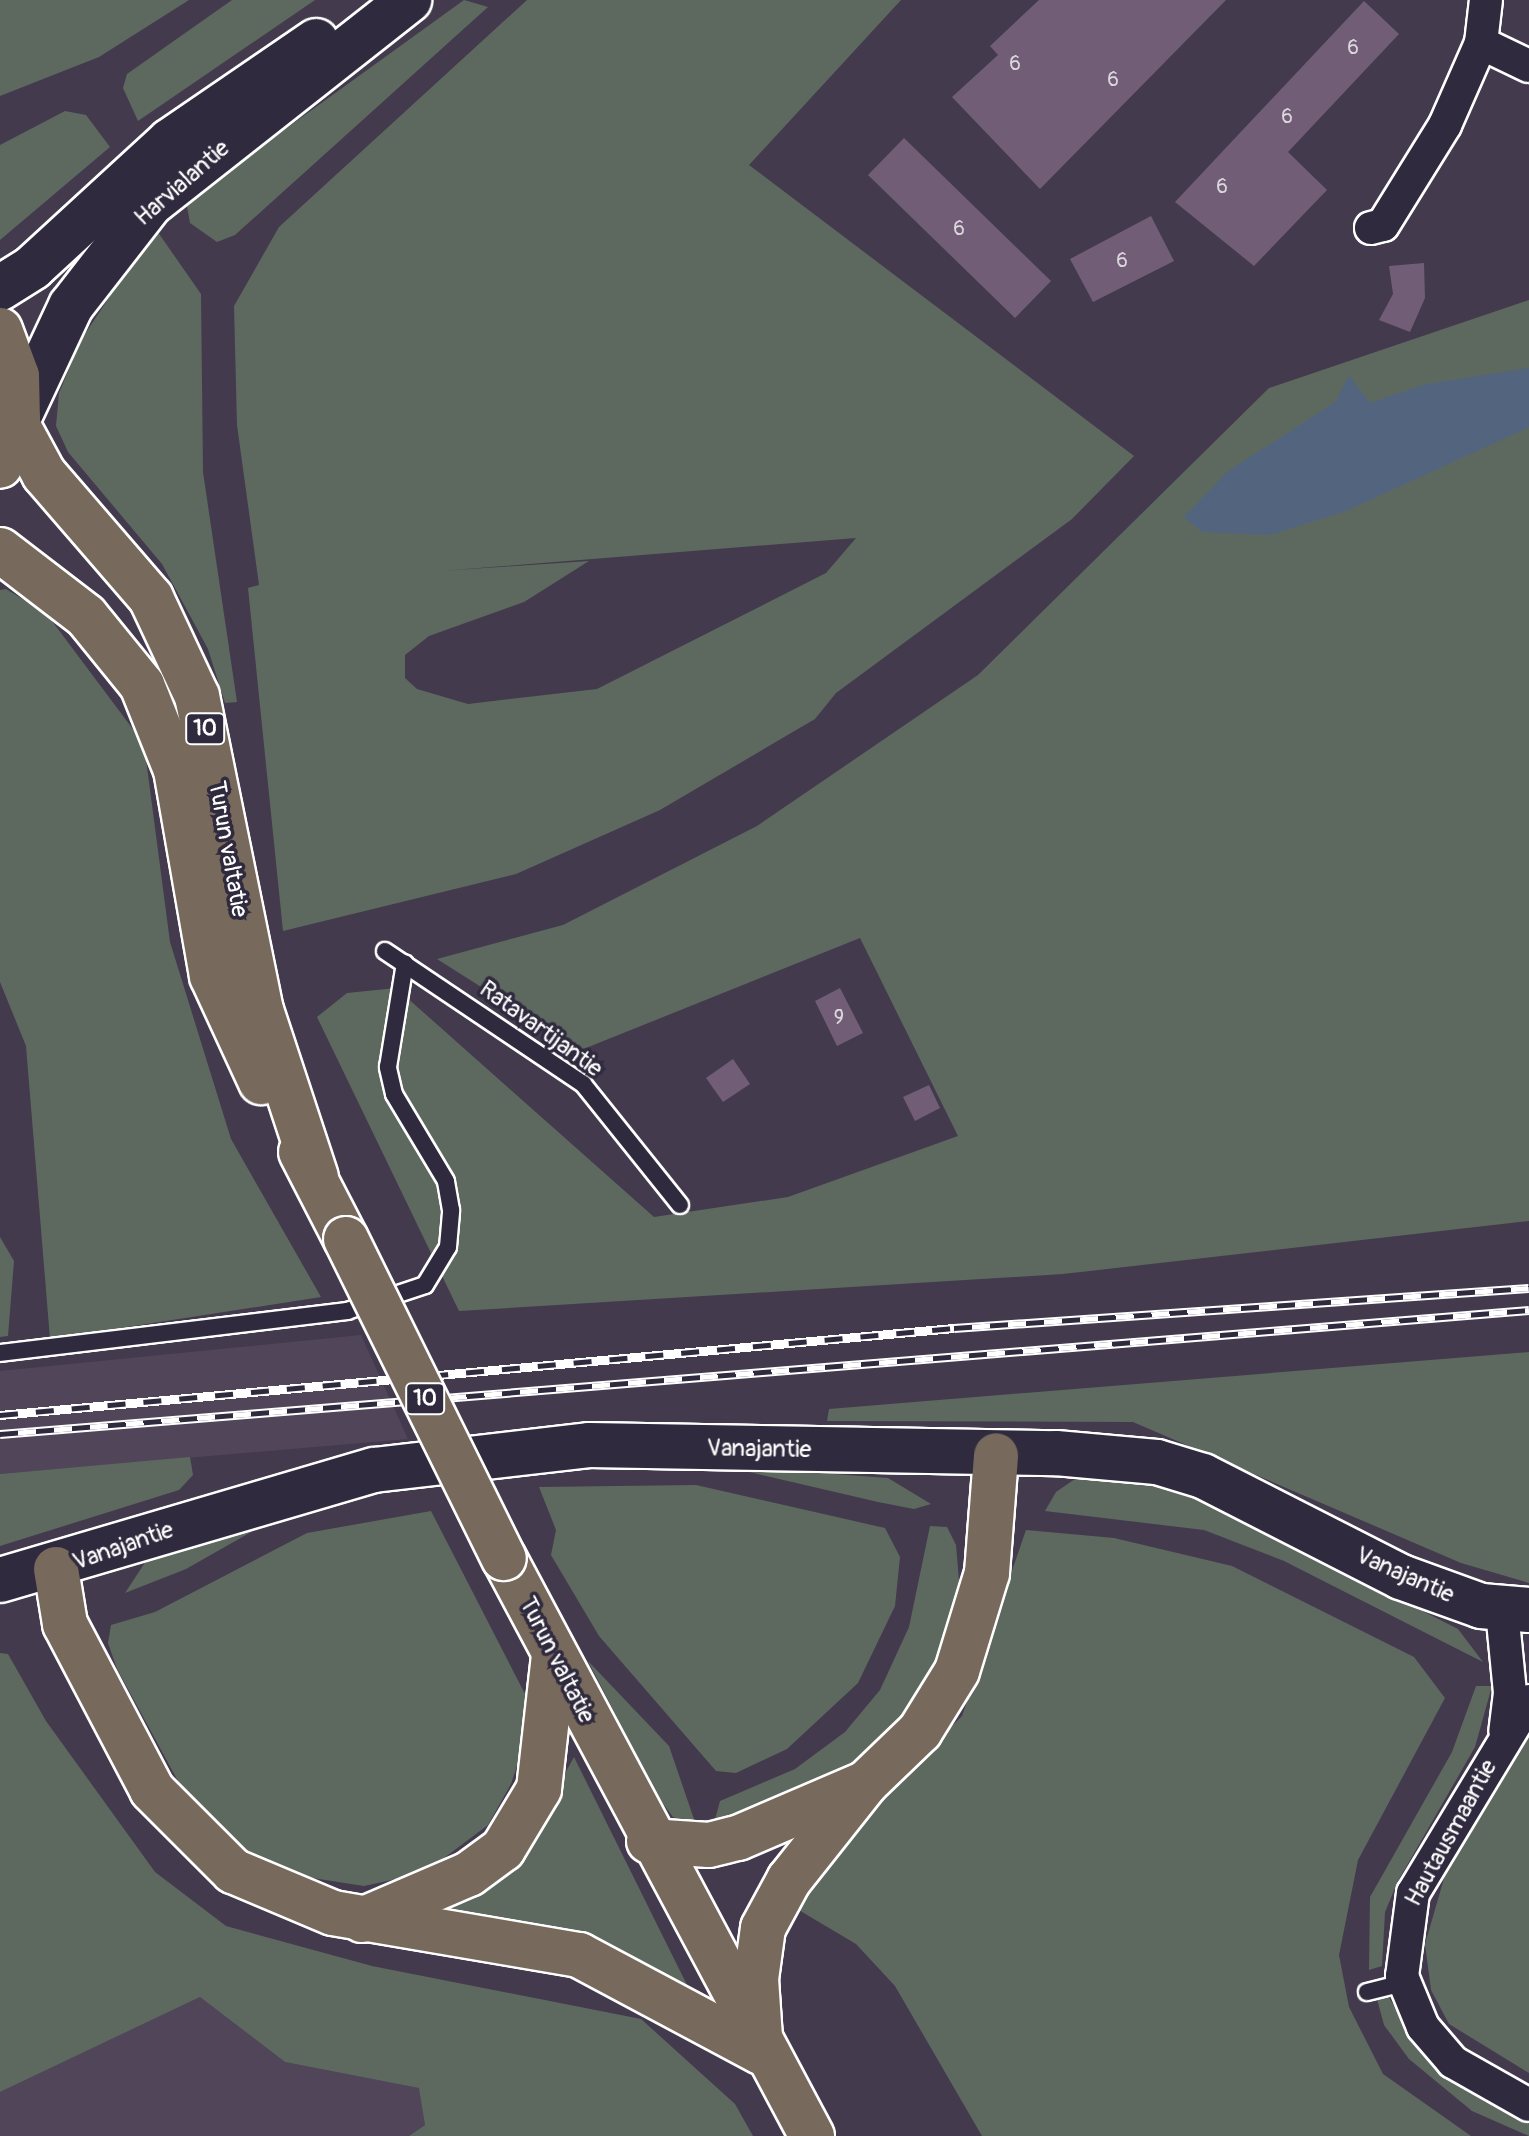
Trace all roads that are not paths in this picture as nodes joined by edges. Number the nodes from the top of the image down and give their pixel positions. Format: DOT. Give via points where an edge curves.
graph roads {
  1 [pos="377,0"];
  2 [pos="409,0"];
  3 [pos="1486,0"];
  4 [pos="1481,43"];
  5 [pos="1529,66"];
  6 [pos="1371,228"];
  7 [pos="0,288"];
  8 [pos="0,330"];
  9 [pos="18,422"];
  10 [pos="0,466"];
  11 [pos="0,550"];
  12 [pos="385,951"];
  13 [pos="405,963"];
  14 [pos="316,1177"];
  15 [pos="680,1205"];
  16 [pos="0,1353"];
  17 [pos="996,1455"];
  18 [pos="56,1569"];
  19 [pos="0,1580"];
  20 [pos="1516,1610"];
  21 [pos="554,1655"];
  22 [pos="1529,1701"];
  23 [pos="1502,1742"];
  24 [pos="866,1783"];
  25 [pos="649,1841"];
  26 [pos="362,1920"];
  27 [pos="1404,1983"];
  28 [pos="1367,1992"];
  29 [pos="761,2052"];
  30 [pos="1529,2105"];
  31 [pos="811,2134"];
  1 -- 7 [label="street, Harvialantie" via="170,141 33,267"];
  2 -- 9 [label="street, Harvialantie" via="150,204 71,306"];
  3 -- 4 [label="street"];
  4 -- 5 [label="street"];
  4 -- 6 [label="street" via="1445,125 1383,225"];
  8 -- 9 [label="highway, 10" via="17,376"];
  9 -- 10 [label="highway, 10"];
  9 -- 14 [label="highway, Turun valtatie / 10" via="44,474 151,598 197,696 261,1010"];
  11 -- 14 [label="highway, Turun valtatie / 10" via="86,616 142,685 176,770 212,976 253,1069"];
  12 -- 13 [label="lane, Ratavartijantie"];
  13 -- 15 [label="lane, Ratavartijantie" via="583,1084"];
  13 -- 16 [label="lane" via="388,1067 394,1094 442,1172 451,1210 448,1247 425,1285 347,1311"];
  14 -- 21 [label="highway, Turun valtatie / 10, bridge"];
  17 -- 18 [label="street, Vanajantie" via="589,1445 374,1470"];
  17 -- 20 [label="street, Vanajantie" via="1157,1462 1203,1476 1401,1577"];
  17 -- 24 [label="highway" via="987,1573 957,1671 920,1731"];
  18 -- 19 [label="street, Vanajantie"];
  18 -- 26 [label="highway" via="65,1624 103,1705 179,1824 206,1852 265,1889"];
  20 -- 23 [label="street, Hautausmaantie"];
  21 -- 25 [label="highway, Turun valtatie / 10"];
  21 -- 26 [label="highway" via="539,1789 503,1849 469,1874"];
  22 -- 23 [label="street, Hautausmaantie"];
  23 -- 27 [label="street, Hautausmaantie" via="1413,1893"];
  24 -- 25 [label="highway" via="738,1838 709,1845"];
  24 -- 29 [label="highway" via="789,1880 763,1928 756,1979"];
  25 -- 29 [label="highway, Turun valtatie / 10"];
  26 -- 29 [label="highway" via="579,1955"];
  27 -- 28 [label="lane"];
  27 -- 30 [label="street, Hautausmaantie" via="1423,2027 1453,2062"];
  29 -- 31 [label="highway, Turun valtatie / 10"];
}
